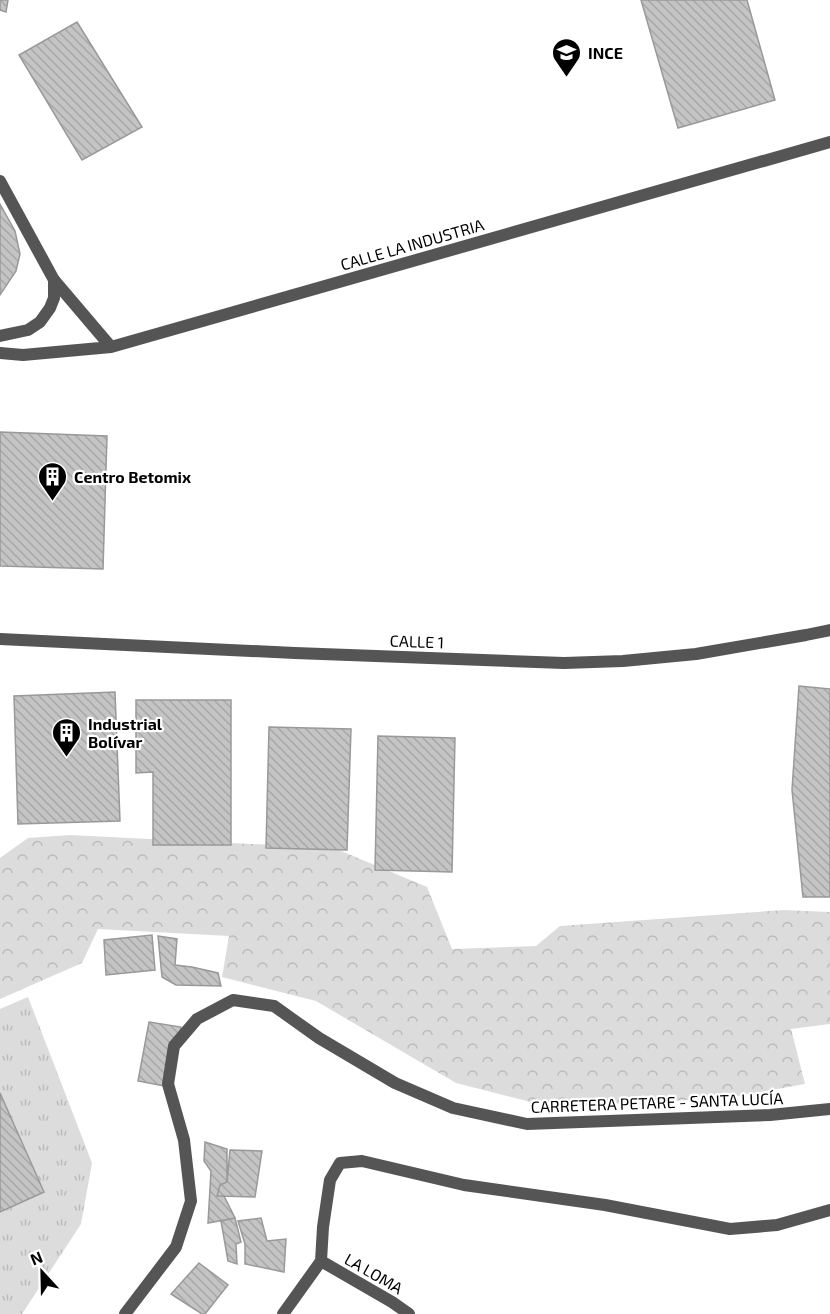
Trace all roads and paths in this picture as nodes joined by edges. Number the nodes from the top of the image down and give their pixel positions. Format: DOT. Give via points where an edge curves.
graph roads {
  1 [pos="830,142"];
  2 [pos="0,181"];
  3 [pos="54,280"];
  4 [pos="0,336"];
  5 [pos="111,347"];
  6 [pos="0,353"];
  7 [pos="830,630"];
  8 [pos="0,639"];
  9 [pos="830,1109"];
  10 [pos="830,1210"];
  11 [pos="321,1261"];
  12 [pos="125,1314"];
  13 [pos="283,1314"];
  14 [pos="409,1314"];
  1 -- 5 [label="street, CALLE LA INDUSTRIA"];
  2 -- 3 [label="street"];
  3 -- 4 [label="street" via="54,298 40,322 28,330"];
  3 -- 5 [label="street"];
  5 -- 6 [label="street, CALLE LA INDUSTRIA" via="23,355"];
  7 -- 8 [label="street, CALLE 1" via="696,654 564,663"];
  9 -- 12 [label="street, CARRETERA PETARE - SANTA LUCÍA" via="770,1115 527,1124 453,1108 395,1083 274,1006 233,1000 197,1019 174,1046 168,1084 184,1140 191,1201 176,1246"];
  10 -- 11 [label="street" via="777,1225 730,1229 605,1205 464,1185 362,1161 340,1163 330,1180"];
  11 -- 13 [label="street"];
  11 -- 14 [label="street, LA LOMA"];
}
